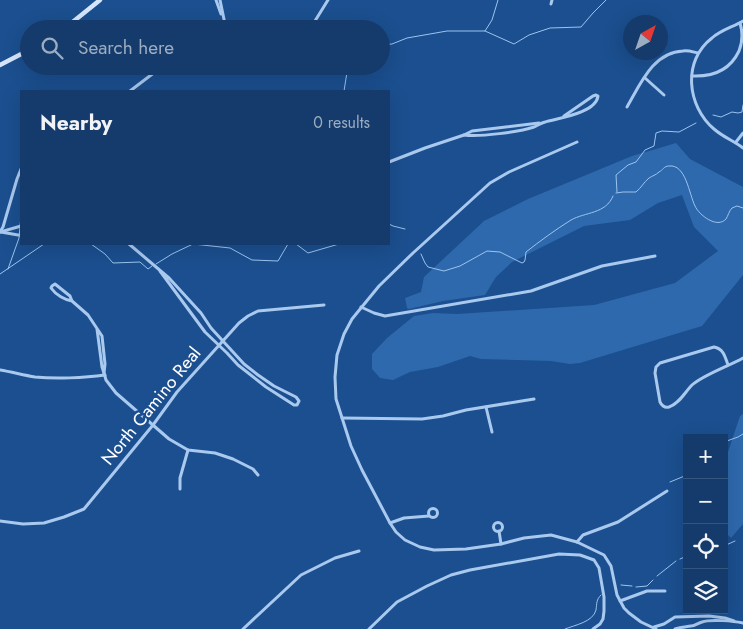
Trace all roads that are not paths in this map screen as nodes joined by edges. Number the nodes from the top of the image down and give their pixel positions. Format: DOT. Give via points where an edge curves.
graph roads {
  1 [pos="100,0"];
  2 [pos="216,0"];
  3 [pos="220,0"];
  4 [pos="328,0"];
  5 [pos="222,17"];
  6 [pos="75,20"];
  7 [pos="223,20"];
  8 [pos="316,20"];
  9 [pos="741,22"];
  10 [pos="698,53"];
  11 [pos="20,55"];
  12 [pos="0,65"];
  13 [pos="151,75"];
  14 [pos="692,76"];
  15 [pos="645,78"];
  16 [pos="131,90"];
  17 [pos="664,95"];
  18 [pos="627,107"];
  19 [pos="564,116"];
  20 [pos="743,133"];
  21 [pos="577,142"];
  22 [pos="736,142"];
  23 [pos="743,148"];
  24 [pos="390,162"];
  25 [pos="20,172"];
  26 [pos="20,226"];
  27 [pos="0,232"];
  28 [pos="20,235"];
  29 [pos="130,245"];
  30 [pos="655,256"];
  31 [pos="160,271"];
  32 [pos="72,301"];
  33 [pos="324,305"];
  34 [pos="361,307"];
  35 [pos="223,342"];
  36 [pos="219,345"];
  37 [pos="743,358"];
  38 [pos="728,365"];
  39 [pos="0,370"];
  40 [pos="104,374"];
  41 [pos="534,399"];
  42 [pos="486,407"];
  43 [pos="342,418"];
  44 [pos="153,425"];
  45 [pos="492,432"];
  46 [pos="188,450"];
  47 [pos="258,475"];
  48 [pos="180,489"];
  49 [pos="667,491"];
  50 [pos="429,516"];
  51 [pos="0,521"];
  52 [pos="390,523"];
  53 [pos="499,531"];
  54 [pos="577,542"];
  55 [pos="501,544"];
  56 [pos="359,551"];
  57 [pos="665,590"];
  58 [pos="620,601"];
  59 [pos="734,621"];
  60 [pos="743,623"];
  61 [pos="652,628"];
  62 [pos="243,629"];
  63 [pos="369,629"];
  64 [pos="593,629"];
  65 [pos="675,629"];
  1 -- 6 [label="main road"];
  2 -- 5 [label="street"];
  3 -- 5 [label="street"];
  4 -- 8 [label="street"];
  5 -- 7 [label="street"];
  9 -- 10 [label="street" via="713,37"];
  9 -- 14 [label="street" via="742,42 730,65 709,75"];
  10 -- 14 [label="street"];
  10 -- 15 [label="street" via="686,50 665,55 654,63"];
  11 -- 12 [label="main road"];
  13 -- 16 [label="street"];
  14 -- 22 [label="street" via="691,87 699,112 714,129"];
  15 -- 17 [label="street"];
  15 -- 18 [label="street"];
  19 -- 19 [label="street" via="572,116 592,106 598,96 593,96"];
  19 -- 24 [label="street" via="502,133 464,135"];
  20 -- 22 [label="street"];
  21 -- 34 [label="street" via="490,183 407,259"];
  22 -- 23 [label="street"];
  25 -- 27 [label="street"];
  26 -- 27 [label="street"];
  27 -- 28 [label="street"];
  29 -- 31 [label="street"];
  30 -- 34 [label="street" via="602,266 531,292 385,316"];
  31 -- 35 [label="street" via="201,313"];
  31 -- 36 [label="street" via="204,332"];
  32 -- 32 [label="street" via="61,288 55,284 52,286 54,292"];
  32 -- 40 [label="street" via="88,315 97,329"];
  33 -- 35 [label="street, North Camino Real" via="254,313 242,320"];
  34 -- 43 [label="street" via="344,334 337,355 336,399"];
  35 -- 36 [label="street, North Camino Real"];
  35 -- 36 [label="street" via="258,375 296,397 298,405 252,376"];
  36 -- 44 [label="street, North Camino Real"];
  37 -- 38 [label="street"];
  38 -- 38 [label="street" via="693,384 672,406 663,408 656,364 719,346"];
  39 -- 40 [label="street" via="59,378"];
  40 -- 44 [label="street" via="116,393"];
  41 -- 42 [label="street"];
  42 -- 43 [label="street" via="422,419"];
  42 -- 45 [label="street"];
  43 -- 52 [label="street" via="351,446"];
  44 -- 46 [label="street" via="168,439"];
  44 -- 51 [label="street, North Camino Real" via="84,509 44,522"];
  46 -- 47 [label="street" via="225,456 250,467"];
  46 -- 48 [label="street"];
  49 -- 54 [label="street" via="618,522 583,535"];
  50 -- 52 [label="street"];
  52 -- 55 [label="street" via="405,540 427,549 466,549"];
  53 -- 55 [label="street"];
  54 -- 55 [label="street" via="551,535"];
  54 -- 58 [label="street" via="607,560"];
  56 -- 62 [label="street" via="335,558 301,575"];
  57 -- 58 [label="street" via="647,591"];
  58 -- 61 [label="street" via="629,613"];
  59 -- 60 [label="street"];
  59 -- 61 [label="street" via="709,616 675,617"];
  59 -- 65 [label="street" via="702,622"];
  63 -- 64 [label="street" via="397,602 452,575 559,554 580,555 594,560 599,568 604,611 600,624"];
}
